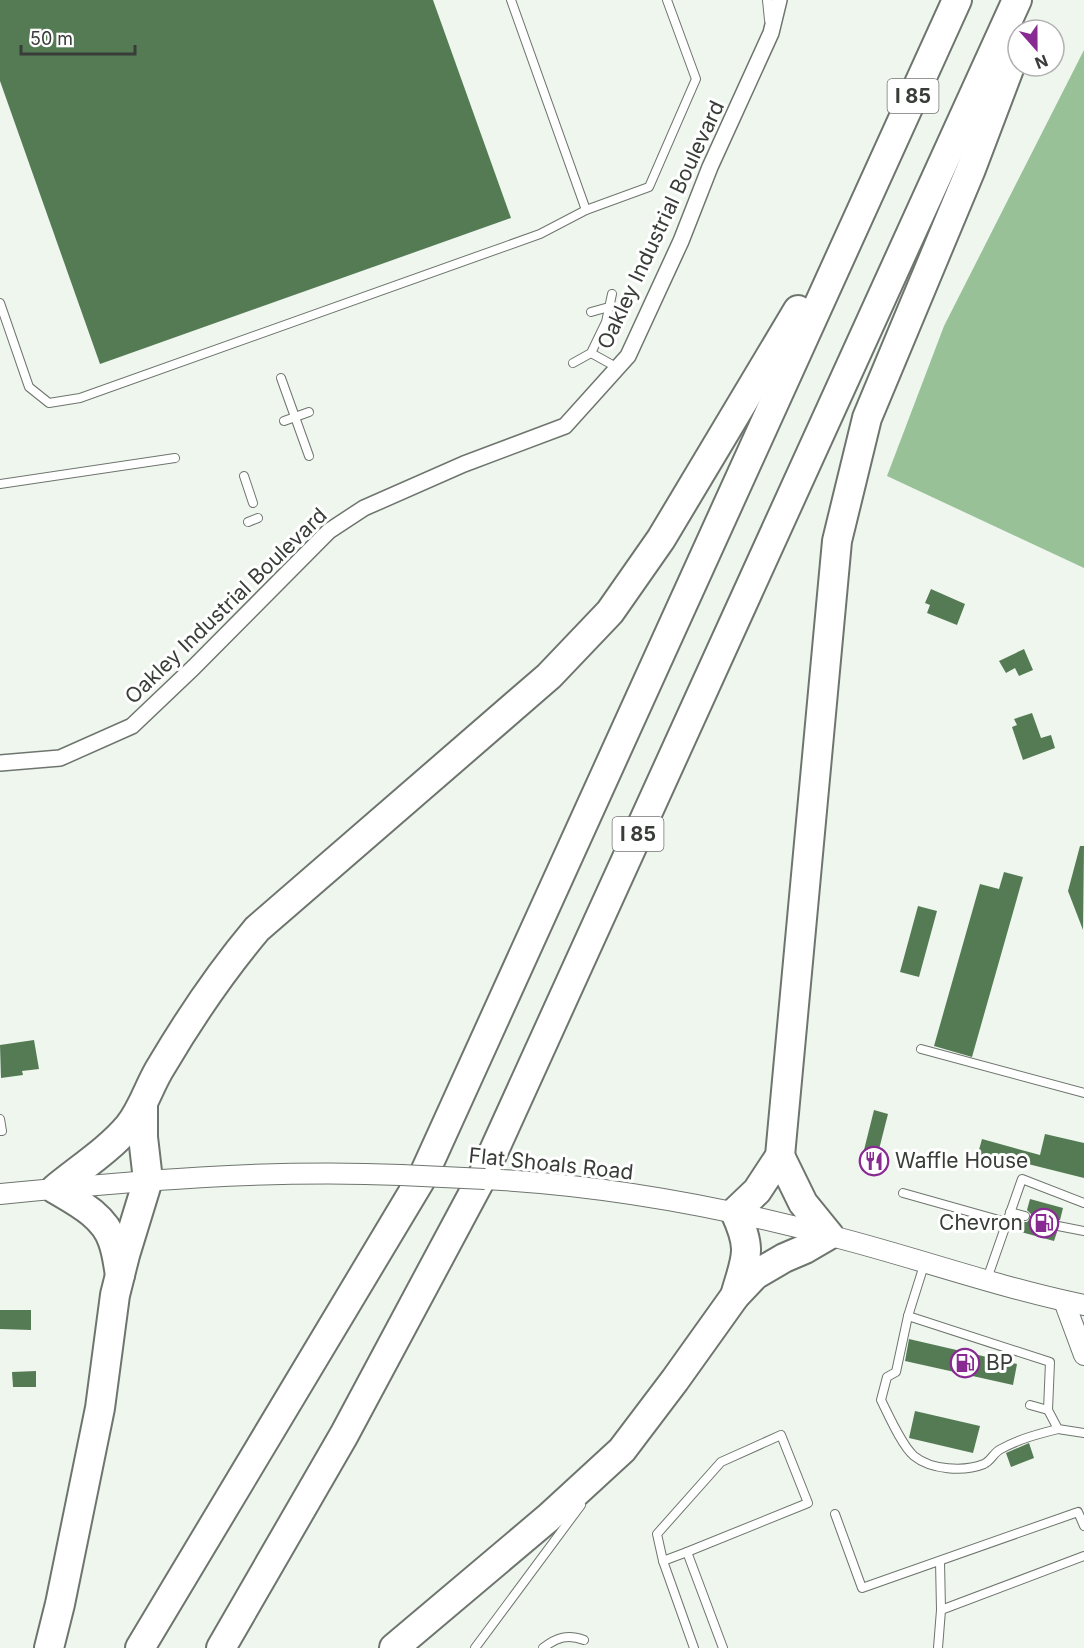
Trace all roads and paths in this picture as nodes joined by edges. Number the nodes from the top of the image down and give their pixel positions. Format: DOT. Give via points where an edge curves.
graph roads {
  1 [pos="512,0"];
  2 [pos="667,0"];
  3 [pos="767,0"];
  4 [pos="779,0"];
  5 [pos="957,0"];
  6 [pos="1017,0"];
  7 [pos="1035,0"];
  8 [pos="1028,18"];
  9 [pos="771,33"];
  10 [pos="1006,77"];
  11 [pos="869,192"];
  12 [pos="586,210"];
  13 [pos="612,294"];
  14 [pos="0,303"];
  15 [pos="609,307"];
  16 [pos="591,312"];
  17 [pos="591,353"];
  18 [pos="573,363"];
  19 [pos="618,368"];
  20 [pos="281,378"];
  21 [pos="309,412"];
  22 [pos="295,417"];
  23 [pos="284,421"];
  24 [pos="309,456"];
  25 [pos="176,458"];
  26 [pos="244,476"];
  27 [pos="0,484"];
  28 [pos="253,503"];
  29 [pos="258,518"];
  30 [pos="248,522"];
  31 [pos="0,763"];
  32 [pos="921,1049"];
  33 [pos="1084,1093"];
  34 [pos="143,1105"];
  35 [pos="0,1119"];
  36 [pos="0,1131"];
  37 [pos="780,1156"];
  38 [pos="148,1180"];
  39 [pos="55,1189"];
  40 [pos="903,1193"];
  41 [pos="0,1194"];
  42 [pos="1084,1203"];
  43 [pos="735,1212"];
  44 [pos="1010,1212"];
  45 [pos="1025,1216"];
  46 [pos="1006,1222"];
  47 [pos="1058,1226"];
  48 [pos="1084,1231"];
  49 [pos="829,1235"];
  50 [pos="926,1262"];
  51 [pos="120,1275"];
  52 [pos="987,1279"];
  53 [pos="735,1296"];
  54 [pos="1064,1301"];
  55 [pos="1084,1305"];
  56 [pos="908,1316"];
  57 [pos="1084,1355"];
  58 [pos="1030,1405"];
  59 [pos="1048,1410"];
  60 [pos="1058,1429"];
  61 [pos="1084,1433"];
  62 [pos="621,1450"];
  63 [pos="594,1487"];
  64 [pos="587,1496"];
  65 [pos="835,1514"];
  66 [pos="1084,1526"];
  67 [pos="687,1552"];
  68 [pos="1084,1556"];
  69 [pos="663,1561"];
  70 [pos="940,1561"];
  71 [pos="941,1610"];
  72 [pos="584,1640"];
  73 [pos="49,1648"];
  74 [pos="140,1648"];
  75 [pos="221,1648"];
  76 [pos="394,1648"];
  77 [pos="475,1648"];
  78 [pos="543,1648"];
  79 [pos="694,1648"];
  80 [pos="723,1648"];
  81 [pos="938,1648"];
  1 -- 12 [label="lane"];
  2 -- 12 [label="lane" via="696,79 649,187"];
  3 -- 9 [label="lane"];
  4 -- 9 [label="street, Oakley Industrial Boulevard"];
  5 -- 11 [label="highway, I 85"];
  6 -- 75 [label="highway, I 85" via="481,1179 344,1435"];
  7 -- 8 [label="highway"];
  9 -- 19 [label="street, Oakley Industrial Boulevard" via="628,357"];
  10 -- 37 [label="highway" via="867,418 837,541"];
  11 -- 34 [label="highway" via="661,539 610,612 549,676 257,929 195,1010 157,1072"];
  11 -- 74 [label="highway, I 85" via="424,1174"];
  12 -- 14 [label="lane" via="540,234 80,398 49,403 29,387"];
  13 -- 15 [label="lane"];
  15 -- 16 [label="lane"];
  15 -- 17 [label="lane"];
  17 -- 18 [label="lane"];
  17 -- 19 [label="lane"];
  19 -- 31 [label="street, Oakley Industrial Boulevard" via="565,426 374,503 329,531 132,726 60,758"];
  20 -- 22 [label="lane"];
  21 -- 22 [label="lane"];
  22 -- 23 [label="lane"];
  22 -- 24 [label="lane"];
  25 -- 27 [label="lane"];
  26 -- 28 [label="lane"];
  29 -- 30 [label="lane"];
  32 -- 33 [label="lane"];
  34 -- 38 [label="highway"];
  34 -- 39 [label="highway" via="117,1139"];
  35 -- 36 [label="lane"];
  37 -- 43 [label="highway" via="757,1191"];
  37 -- 49 [label="highway" via="802,1203"];
  38 -- 39 [label="street, Flat Shoals Road"];
  38 -- 43 [label="street, Flat Shoals Road, bridge" via="331,1172 541,1182"];
  38 -- 51 [label="highway"];
  39 -- 41 [label="street, Flat Shoals Road"];
  39 -- 51 [label="highway" via="107,1228"];
  40 -- 46 [label="lane"];
  42 -- 44 [label="lane" via="1022,1179"];
  43 -- 49 [label="street, Flat Shoals Road"];
  43 -- 53 [label="highway" via="748,1251"];
  44 -- 45 [label="lane"];
  44 -- 46 [label="lane"];
  46 -- 52 [label="lane"];
  47 -- 48 [label="lane"];
  49 -- 50 [label="street, Flat Shoals Road"];
  49 -- 53 [label="highway" via="755,1275"];
  50 -- 52 [label="street, Flat Shoals Road"];
  50 -- 56 [label="lane"];
  51 -- 73 [label="highway" via="100,1408"];
  52 -- 54 [label="street, Flat Shoals Road"];
  53 -- 62 [label="highway"];
  54 -- 55 [label="street, Flat Shoals Road"];
  54 -- 57 [label="street"];
  56 -- 59 [label="lane" via="1050,1362"];
  56 -- 60 [label="lane" via="896,1372 887,1377 880,1400 913,1455 939,1467 967,1469 987,1463 998,1450 1026,1437"];
  58 -- 59 [label="lane"];
  59 -- 60 [label="lane"];
  60 -- 61 [label="lane"];
  62 -- 63 [label="lane"];
  62 -- 76 [label="highway" via="548,1518"];
  64 -- 77 [label="lane"];
  65 -- 70 [label="lane" via="862,1588"];
  66 -- 70 [label="lane" via="1078,1512"];
  67 -- 69 [label="lane"];
  67 -- 69 [label="lane" via="808,1503 781,1435 721,1462 657,1534"];
  67 -- 80 [label="lane"];
  68 -- 71 [label="lane"];
  69 -- 79 [label="lane"];
  70 -- 71 [label="lane"];
  71 -- 81 [label="lane"];
  72 -- 78 [label="lane" via="567,1636"];
}
